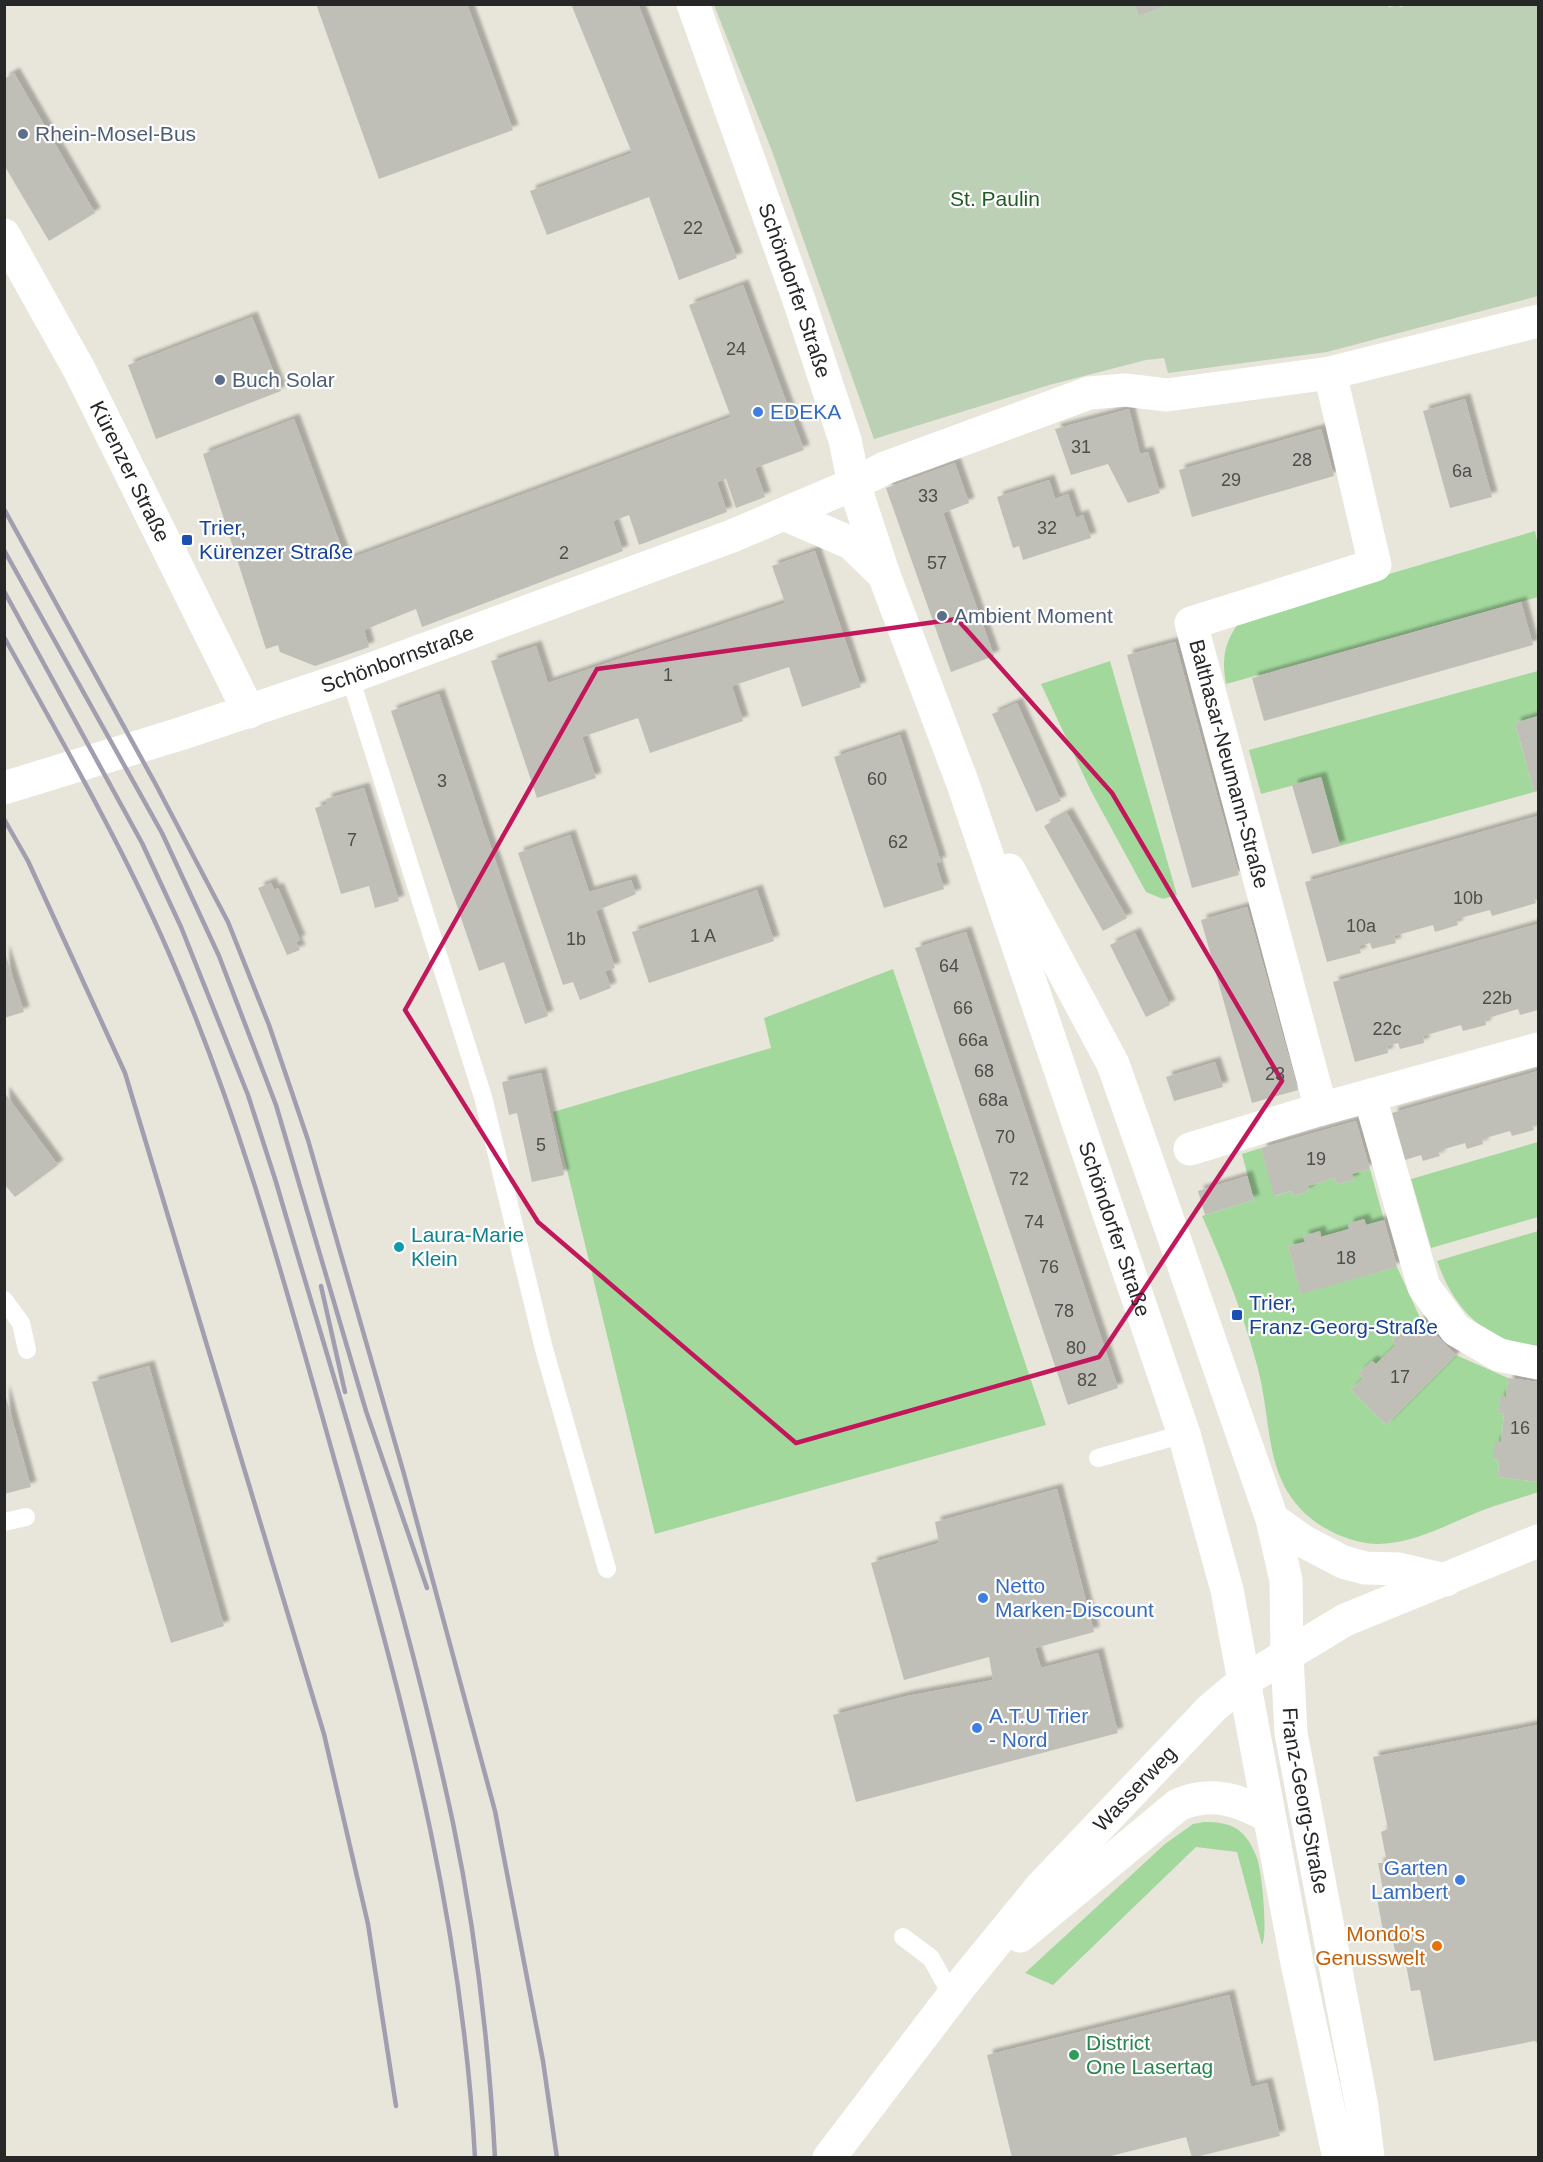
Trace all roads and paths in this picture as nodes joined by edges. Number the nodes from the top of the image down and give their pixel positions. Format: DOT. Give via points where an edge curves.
graph roads {
  1 [pos="693,4"];
  2 [pos="4,235"];
  3 [pos="1538,324"];
  4 [pos="1330,373"];
  5 [pos="854,484"];
  6 [pos="784,514"];
  7 [pos="884,575"];
  8 [pos="351,677"];
  9 [pos="249,712"];
  10 [pos="963,784"];
  11 [pos="4,788"];
  12 [pos="1539,1049"];
  13 [pos="1113,1064"];
  14 [pos="1063,1077"];
  15 [pos="1370,1097"];
  16 [pos="1321,1109"];
  17 [pos="1190,1149"];
  18 [pos="4,1300"];
  19 [pos="27,1350"];
  20 [pos="1539,1363"];
  21 [pos="1184,1434"];
  22 [pos="1098,1458"];
  23 [pos="26,1517"];
  24 [pos="1272,1519"];
  25 [pos="4,1522"];
  26 [pos="1539,1541"];
  27 [pos="607,1569"];
  28 [pos="1446,1580"];
  29 [pos="1287,1656"];
  30 [pos="1244,1681"];
  31 [pos="1268,1816"];
  32 [pos="903,1937"];
  33 [pos="956,1990"];
  34 [pos="829,2157"];
  35 [pos="1340,2157"];
  36 [pos="1368,2157"];
  1 -- 5 [label="street, Schöndorfer Straße" via="799,300 845,440"];
  2 -- 9 [label="street, Kürenzer Straße" via="80,371"];
  3 -- 4 [label="street"];
  4 -- 5 [label="street" via="1167,394 1125,390 1089,393 885,468"];
  4 -- 16 [label="street, Balthasar-Neumann-Straße" via="1375,565 1191,623"];
  5 -- 6 [label="street, Schönbornstraße"];
  5 -- 7 [label="street, Schöndorfer Straße"];
  6 -- 7 [label="street" via="852,543"];
  6 -- 8 [label="street, Schönbornstraße"];
  7 -- 10 [label="street, Schöndorfer Straße"];
  8 -- 9 [label="street, Schönbornstraße"];
  8 -- 27 [label="lane" via="483,1097 544,1349"];
  9 -- 11 [label="street, Schönbornstraße"];
  10 -- 13 [label="street, Schöndorfer Straße"];
  10 -- 14 [label="street, Schöndorfer Straße"];
  12 -- 15 [label="street"];
  13 -- 14 [label="street" via="1089,1053 1072,1059"];
  13 -- 24 [label="street, Schöndorfer Straße"];
  14 -- 21 [label="street, Schöndorfer Straße"];
  15 -- 16 [label="street"];
  15 -- 20 [label="street" via="1424,1287 1456,1330 1499,1355"];
  16 -- 17 [label="street"];
  18 -- 19 [label="lane" via="21,1323"];
  21 -- 22 [label="lane"];
  21 -- 30 [label="street, Schöndorfer Straße" via="1227,1590"];
  23 -- 25 [label="lane"];
  24 -- 28 [label="street" via="1344,1562"];
  24 -- 29 [label="street, Schöndorfer Straße" via="1286,1580"];
  26 -- 28 [label="street, Wasserweg"];
  28 -- 29 [label="street, Wasserweg" via="1345,1620"];
  29 -- 30 [label="street, Wasserweg"];
  29 -- 36 [label="street, Franz-Georg-Straße" via="1291,1733 1360,2095"];
  30 -- 31 [label="street, Franz-Georg-Straße" via="1259,1748"];
  30 -- 33 [label="street, Wasserweg" via="1212,1708 1041,1887"];
  31 -- 33 [label="street" via="1241,1802 1217,1796 1178,1805"];
  31 -- 35 [label="street, Franz-Georg-Straße"];
  32 -- 33 [label="lane" via="931,1958"];
  33 -- 34 [label="street, Wasserweg"];
}
